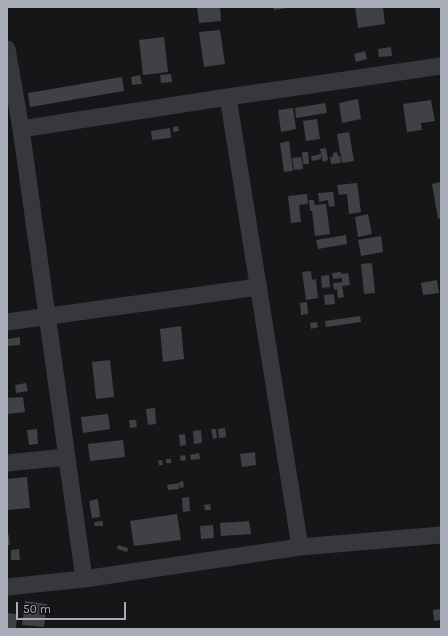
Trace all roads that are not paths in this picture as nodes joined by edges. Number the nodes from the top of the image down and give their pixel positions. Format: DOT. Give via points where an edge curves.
graph roads {
  1 [pos="7,49"];
  2 [pos="441,66"];
  3 [pos="228,97"];
  4 [pos="22,130"];
  5 [pos="258,287"];
  6 [pos="47,317"];
  7 [pos="7,322"];
  8 [pos="66,457"];
  9 [pos="7,463"];
  10 [pos="441,535"];
  11 [pos="300,547"];
  12 [pos="84,579"];
  13 [pos="7,587"];
  1 -- 4 [label="street"];
  2 -- 3 [label="street"];
  3 -- 4 [label="street"];
  3 -- 5 [label="street"];
  4 -- 6 [label="street"];
  5 -- 6 [label="street"];
  5 -- 11 [label="street"];
  6 -- 7 [label="street"];
  6 -- 8 [label="street"];
  8 -- 9 [label="street"];
  8 -- 12 [label="street"];
  10 -- 11 [label="street"];
  11 -- 12 [label="street"];
  12 -- 13 [label="street"];
}
